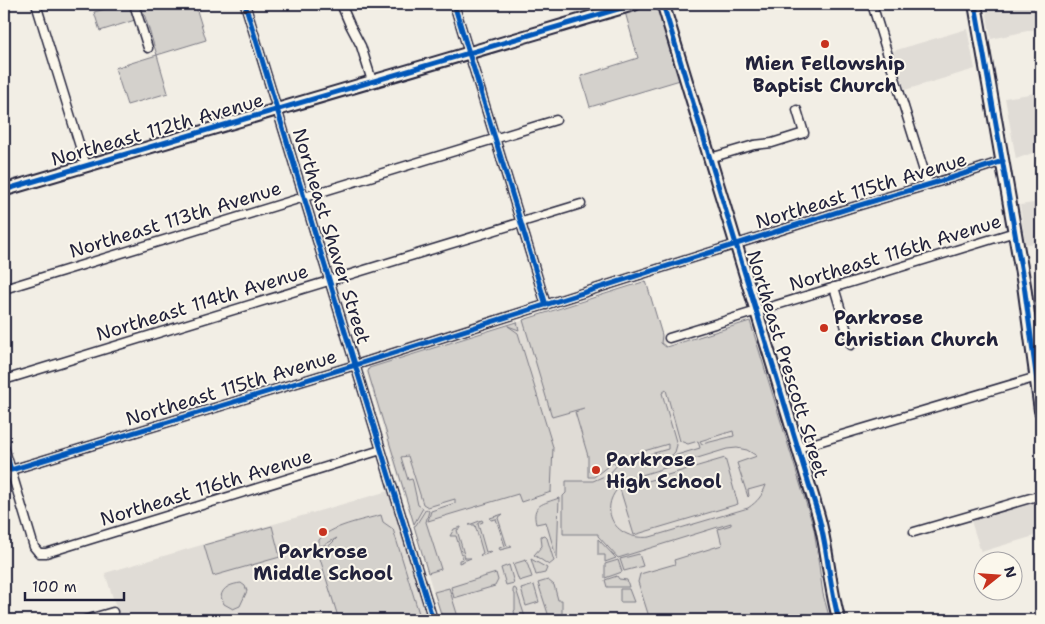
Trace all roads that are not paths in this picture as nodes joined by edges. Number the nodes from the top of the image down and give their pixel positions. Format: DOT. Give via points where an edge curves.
graph roads {
  1 [pos="38,4"];
  2 [pos="134,4"];
  3 [pos="245,4"];
  4 [pos="341,4"];
  5 [pos="454,4"];
  6 [pos="635,4"];
  7 [pos="663,4"];
  8 [pos="872,4"];
  9 [pos="975,4"];
  10 [pos="148,48"];
  11 [pos="470,53"];
  12 [pos="372,81"];
  13 [pos="278,109"];
  14 [pos="797,110"];
  15 [pos="556,120"];
  16 [pos="496,138"];
  17 [pos="710,158"];
  18 [pos="1003,161"];
  19 [pos="86,166"];
  20 [pos="928,184"];
  21 [pos="4,190"];
  22 [pos="304,196"];
  23 [pos="581,204"];
  24 [pos="521,222"];
  25 [pos="1015,232"];
  26 [pos="736,244"];
  27 [pos="330,280"];
  28 [pos="834,287"];
  29 [pos="4,289"];
  30 [pos="546,304"];
  31 [pos="757,312"];
  32 [pos="669,338"];
  33 [pos="851,344"];
  34 [pos="355,365"];
  35 [pos="1036,377"];
  36 [pos="4,380"];
  37 [pos="1041,411"];
  38 [pos="4,447"];
  39 [pos="798,448"];
  40 [pos="381,450"];
  41 [pos="11,470"];
  42 [pos="1041,495"];
  43 [pos="914,532"];
  44 [pos="113,612"];
  45 [pos="85,620"];
  46 [pos="433,620"];
  47 [pos="839,620"];
  1 -- 19 [label="street"];
  2 -- 10 [label="street"];
  3 -- 13 [label="street, Northeast Shaver Street"];
  4 -- 12 [label="street" via="361,46"];
  5 -- 11 [label="street"];
  6 -- 11 [label="street, Northeast 112th Avenue"];
  7 -- 17 [label="street, Northeast Prescott Street"];
  8 -- 20 [label="street"];
  9 -- 18 [label="main road"];
  11 -- 12 [label="street, Northeast 112th Avenue"];
  11 -- 16 [label="street"];
  12 -- 13 [label="street, Northeast 112th Avenue"];
  13 -- 19 [label="street, Northeast 112th Avenue"];
  13 -- 22 [label="street, Northeast Shaver Street"];
  14 -- 17 [label="street" via="804,133"];
  15 -- 16 [label="street, Northeast 113th Avenue"];
  16 -- 22 [label="street, Northeast 113th Avenue"];
  16 -- 24 [label="street"];
  17 -- 26 [label="street, Northeast Prescott Street"];
  18 -- 20 [label="street, Northeast 115th Avenue"];
  18 -- 25 [label="main road"];
  19 -- 21 [label="street, Northeast 112th Avenue"];
  20 -- 26 [label="street, Northeast 115th Avenue"];
  22 -- 27 [label="street, Northeast Shaver Street"];
  22 -- 29 [label="street, Northeast 113th Avenue"];
  23 -- 24 [label="street, Northeast 114th Avenue"];
  24 -- 27 [label="street, Northeast 114th Avenue"];
  24 -- 30 [label="street"];
  25 -- 28 [label="street, Northeast 116th Avenue"];
  25 -- 35 [label="main road"];
  26 -- 30 [label="street, Northeast 115th Avenue"];
  26 -- 31 [label="street, Northeast Prescott Street"];
  27 -- 34 [label="street, Northeast Shaver Street"];
  27 -- 36 [label="street, Northeast 114th Avenue"];
  28 -- 31 [label="street, Northeast 116th Avenue"];
  28 -- 33 [label="street"];
  30 -- 34 [label="street, Northeast 115th Avenue"];
  31 -- 32 [label="street, Northeast 116th Avenue"];
  31 -- 39 [label="street, Northeast Prescott Street"];
  34 -- 40 [label="street, Northeast Shaver Street"];
  34 -- 41 [label="street, Northeast 115th Avenue"];
  35 -- 37 [label="main road"];
  35 -- 39 [label="street"];
  38 -- 41 [label="street"];
  39 -- 47 [label="street, Northeast Prescott Street" via="823,532"];
  40 -- 41 [label="street, Northeast 116th Avenue" via="46,553 39,553 34,547"];
  40 -- 46 [label="street, Northeast Shaver Street"];
  42 -- 43 [label="street"];
  44 -- 45 [label="street"];
}
